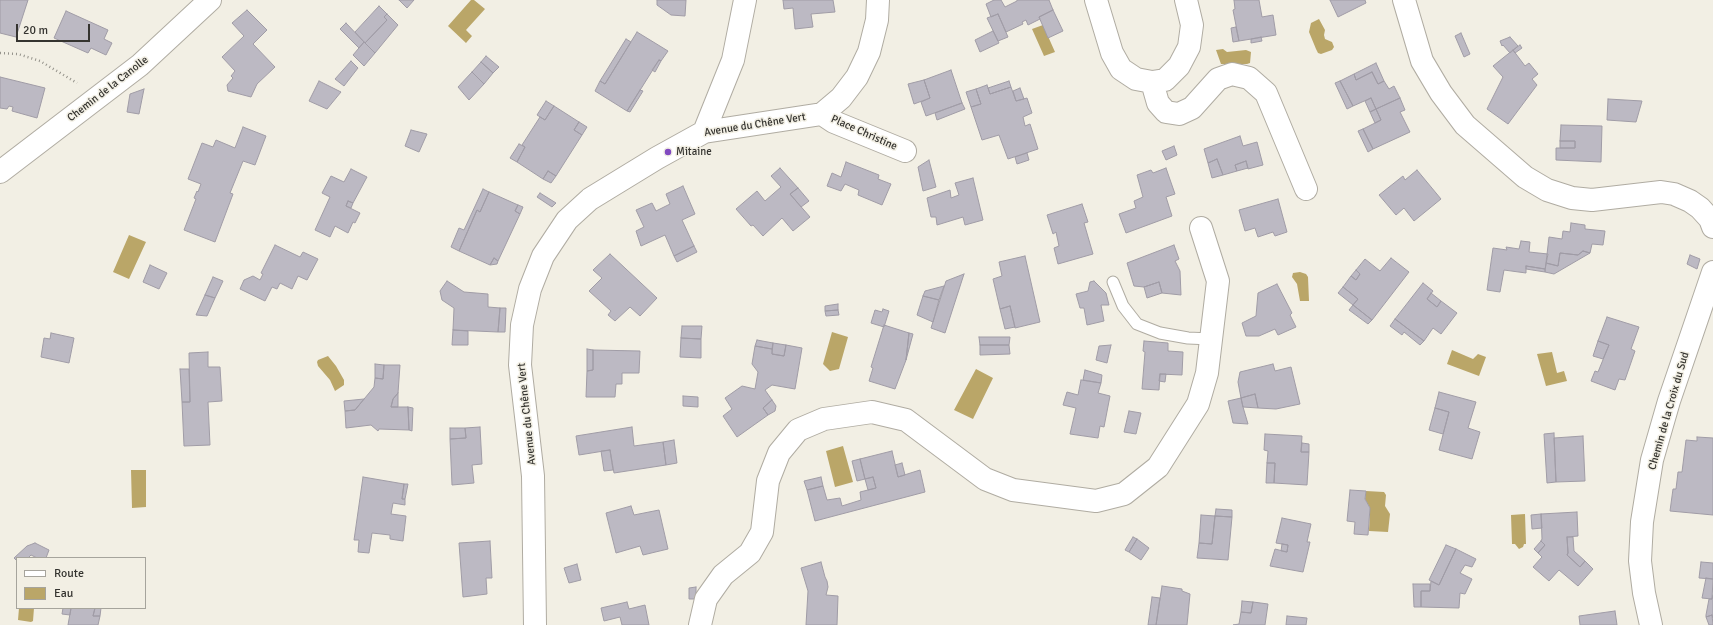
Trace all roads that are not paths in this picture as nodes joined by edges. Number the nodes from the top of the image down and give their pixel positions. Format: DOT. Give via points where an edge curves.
graph roads {
  1 [pos="210,0"];
  2 [pos="745,0"];
  3 [pos="878,0"];
  4 [pos="1096,0"];
  5 [pos="1186,0"];
  6 [pos="1404,0"];
  7 [pos="1152,82"];
  8 [pos="822,114"];
  9 [pos="704,132"];
  10 [pos="905,151"];
  11 [pos="0,172"];
  12 [pos="1306,189"];
  13 [pos="1713,227"];
  14 [pos="1201,228"];
  15 [pos="1713,272"];
  16 [pos="1113,282"];
  17 [pos="1211,339"];
  18 [pos="535,625"];
  19 [pos="700,625"];
  20 [pos="1651,625"];
  1 -- 11 [label="street, Chemin de la Canolle" via="140,65"];
  2 -- 9 [label="street" via="733,60"];
  3 -- 8 [label="street" via="878,20 869,52 857,77 841,98"];
  4 -- 7 [label="street" via="1112,53 1121,69 1136,79"];
  5 -- 7 [label="street" via="1192,25 1188,48 1166,80"];
  6 -- 13 [label="street" via="1422,61 1441,93 1465,125 1526,177 1547,190 1572,198 1592,200 1661,192 1674,194 1700,208 1710,219"];
  7 -- 12 [label="street" via="1158,103 1166,112 1178,114 1192,108 1218,79 1232,74 1249,78 1266,93"];
  8 -- 9 [label="street, Avenue du Chêne Vert"];
  8 -- 10 [label="street, Place Christine" via="834,122"];
  9 -- 18 [label="street, Avenue du Chêne Vert" via="590,199 567,220 543,256 530,289 522,325 520,365 533,476"];
  14 -- 17 [label="street" via="1218,281"];
  15 -- 20 [label="street, Chemin de la Croix du Sud" via="1669,401 1652,460 1642,522 1640,561"];
  16 -- 17 [label="lane" via="1123,306 1137,324 1160,333"];
  17 -- 19 [label="street" via="1207,373 1198,404 1158,467 1124,494 1096,502 1013,490 985,479 906,420 872,412 824,419 798,430 779,453 768,481 762,532 750,553 724,575 706,599"];
}
